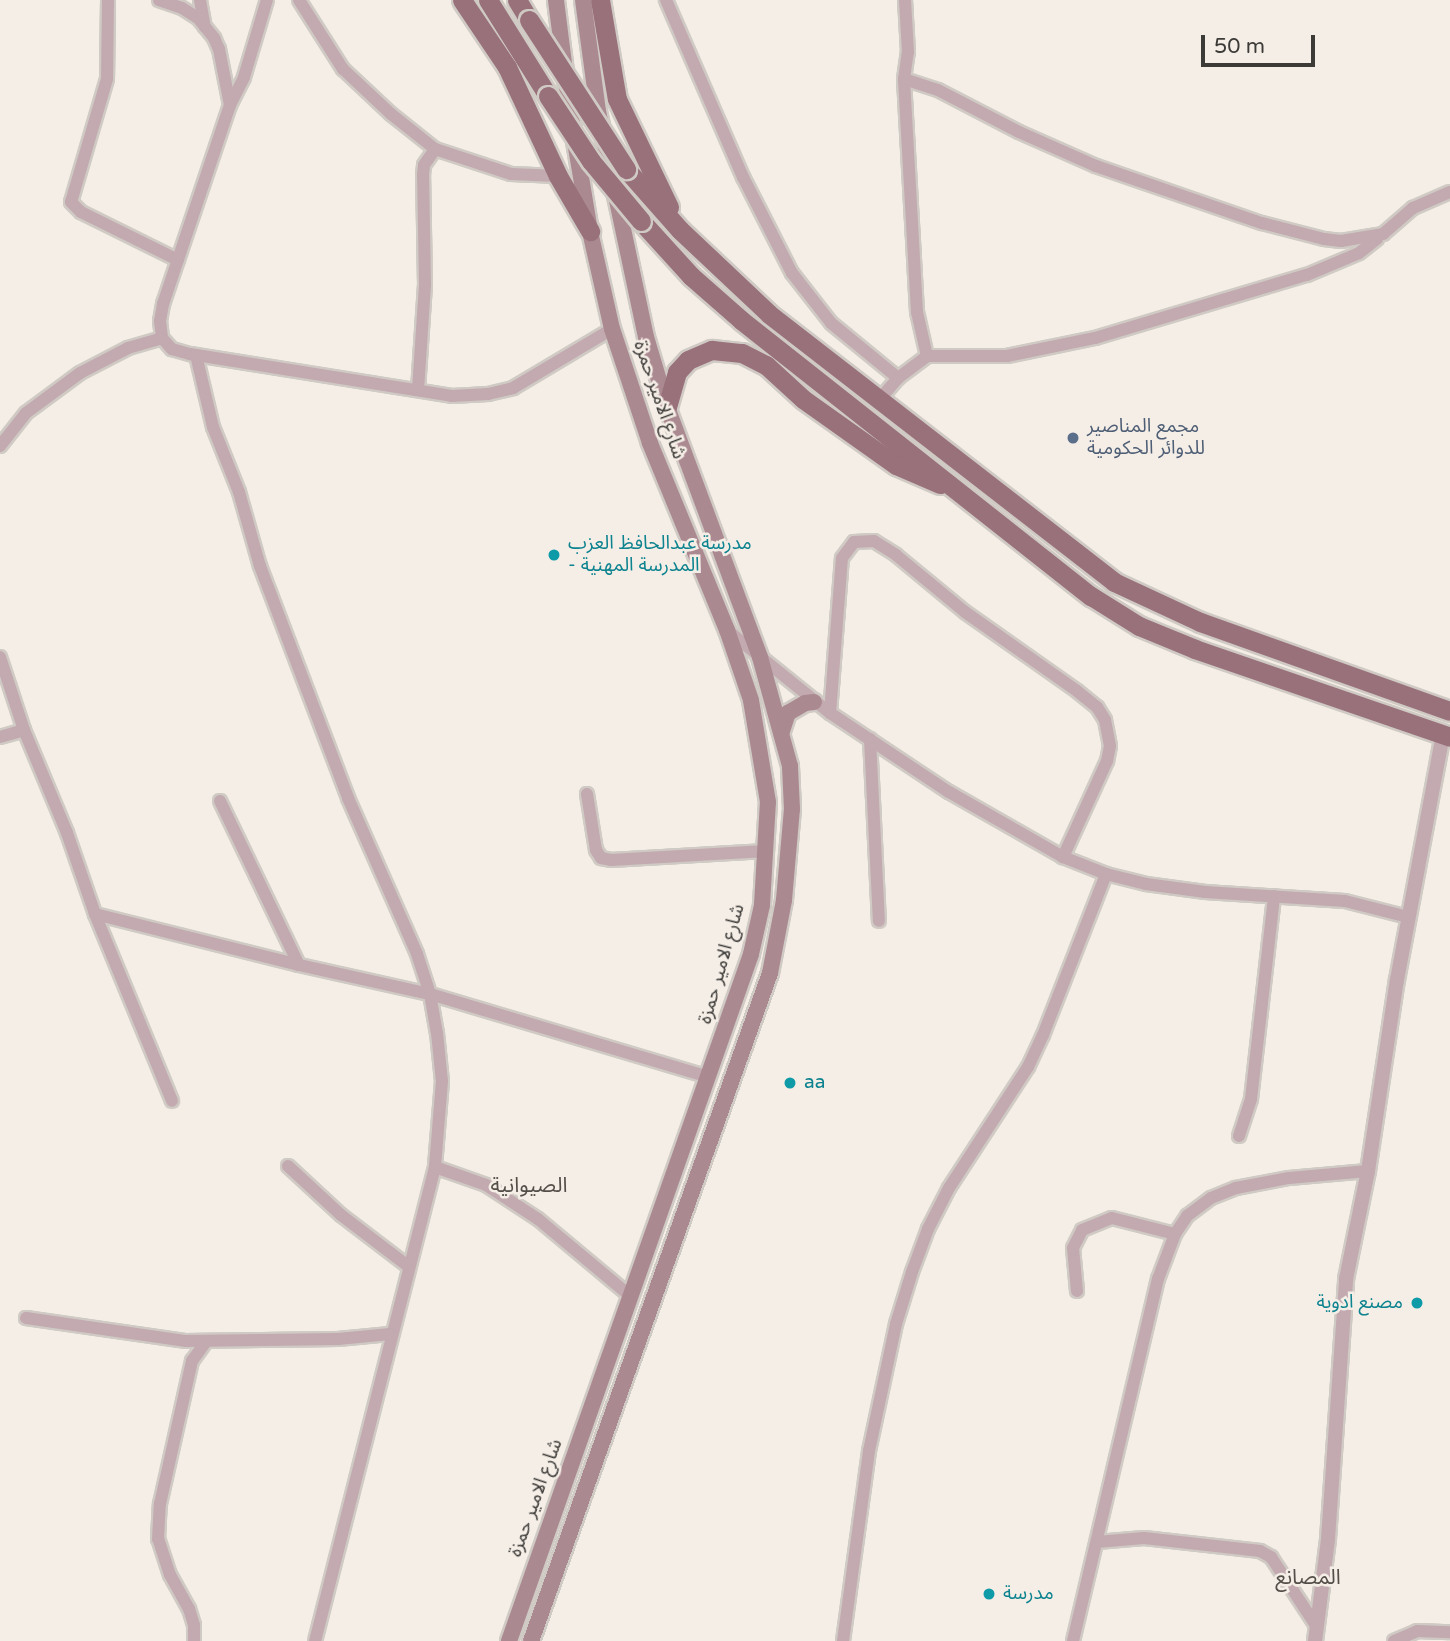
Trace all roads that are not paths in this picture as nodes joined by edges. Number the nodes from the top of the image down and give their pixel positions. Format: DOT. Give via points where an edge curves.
graph roads {
  1 [pos="108,0"];
  2 [pos="159,0"];
  3 [pos="200,0"];
  4 [pos="267,0"];
  5 [pos="299,0"];
  6 [pos="462,0"];
  7 [pos="488,0"];
  8 [pos="517,0"];
  9 [pos="556,0"];
  10 [pos="583,0"];
  11 [pos="600,0"];
  12 [pos="666,0"];
  13 [pos="905,0"];
  14 [pos="205,27"];
  15 [pos="904,79"];
  16 [pos="230,105"];
  17 [pos="435,149"];
  18 [pos="558,176"];
  19 [pos="1450,192"];
  20 [pos="680,230"];
  21 [pos="590,231"];
  22 [pos="1383,234"];
  23 [pos="178,260"];
  24 [pos="612,329"];
  25 [pos="162,338"];
  26 [pos="196,355"];
  27 [pos="927,356"];
  28 [pos="898,378"];
  29 [pos="418,390"];
  30 [pos="879,400"];
  31 [pos="667,407"];
  32 [pos="0,446"];
  33 [pos="955,490"];
  34 [pos="723,554"];
  35 [pos="698,562"];
  36 [pos="727,629"];
  37 [pos="0,657"];
  38 [pos="760,657"];
  39 [pos="814,702"];
  40 [pos="1450,711"];
  41 [pos="830,713"];
  42 [pos="24,730"];
  43 [pos="782,731"];
  44 [pos="1446,736"];
  45 [pos="0,737"];
  46 [pos="870,738"];
  47 [pos="587,794"];
  48 [pos="220,801"];
  49 [pos="766,850"];
  50 [pos="1063,857"];
  51 [pos="1106,874"];
  52 [pos="1274,895"];
  53 [pos="95,914"];
  54 [pos="1408,917"];
  55 [pos="879,921"];
  56 [pos="299,965"];
  57 [pos="430,994"];
  58 [pos="709,1077"];
  59 [pos="172,1101"];
  60 [pos="1239,1136"];
  61 [pos="288,1166"];
  62 [pos="435,1167"];
  63 [pos="1368,1171"];
  64 [pos="1175,1234"];
  65 [pos="408,1266"];
  66 [pos="1077,1291"];
  67 [pos="630,1296"];
  68 [pos="26,1318"];
  69 [pos="390,1334"];
  70 [pos="206,1342"];
  71 [pos="1097,1542"];
  72 [pos="1450,1632"];
  73 [pos="1316,1634"];
  74 [pos="194,1641"];
  75 [pos="315,1641"];
  76 [pos="509,1641"];
  77 [pos="531,1641"];
  78 [pos="843,1641"];
  79 [pos="1073,1641"];
  80 [pos="1394,1641"];
  1 -- 23 [label="street" via="107,79 71,202 81,212"];
  2 -- 14 [label="street" via="183,8"];
  3 -- 14 [label="street"];
  4 -- 16 [label="street" via="244,77"];
  5 -- 17 [label="street" via="343,69"];
  6 -- 18 [label="main road" via="507,67"];
  7 -- 33 [label="main road, bridge" via="591,161 691,276"];
  8 -- 20 [label="main road, bridge" via="626,169"];
  9 -- 21 [label="main road, شارع الامير حمزة"];
  10 -- 31 [label="main road, شارع الامير حمزة" via="598,111 626,254"];
  11 -- 20 [label="main road" via="617,99"];
  12 -- 28 [label="street" via="743,177 792,273 831,323"];
  13 -- 15 [label="street" via="908,51"];
  14 -- 16 [label="street" via="219,49"];
  15 -- 22 [label="street" via="938,90 1087,163 1235,215 1341,242"];
  15 -- 27 [label="street" via="917,312"];
  16 -- 23 [label="street"];
  17 -- 18 [label="street" via="511,174"];
  17 -- 29 [label="street" via="424,176 425,285"];
  18 -- 21 [label="main road"];
  19 -- 22 [label="street" via="1413,208"];
  20 -- 30 [label="main road" via="769,314"];
  21 -- 24 [label="main road, شارع الامير حمزة"];
  22 -- 27 [label="street" via="1359,253 1307,275 1095,338 1007,356"];
  23 -- 25 [label="street" via="163,304"];
  24 -- 29 [label="street" via="513,388 452,396"];
  24 -- 35 [label="main road, شارع الامير حمزة" via="650,443"];
  25 -- 26 [label="street" via="172,349"];
  25 -- 32 [label="street" via="128,348 80,373 26,413"];
  26 -- 29 [label="street"];
  26 -- 57 [label="street" via="213,426 261,566 348,797"];
  27 -- 28 [label="street"];
  28 -- 30 [label="street"];
  30 -- 40 [label="main road" via="1114,582 1199,622"];
  31 -- 33 [label="main road" via="677,372 688,360 712,349 742,352 766,365 803,399 896,465"];
  31 -- 34 [label="main road, شارع الامير حمزة"];
  33 -- 44 [label="main road" via="1091,596 1139,626 1233,664"];
  34 -- 35 [label="main road"];
  34 -- 38 [label="main road, شارع الامير حمزة"];
  35 -- 36 [label="main road, شارع الامير حمزة"];
  36 -- 38 [label="street"];
  36 -- 49 [label="main road, شارع الامير حمزة" via="751,700 763,761 768,802"];
  37 -- 42 [label="street"];
  38 -- 39 [label="street"];
  38 -- 43 [label="main road, شارع الامير حمزة"];
  39 -- 41 [label="street"];
  39 -- 43 [label="main road" via="788,713"];
  41 -- 46 [label="street"];
  41 -- 50 [label="street" via="842,558 854,542 874,541 1077,691 1105,720 1110,746 1107,761"];
  42 -- 45 [label="street"];
  42 -- 53 [label="street"];
  43 -- 77 [label="main road, شارع الامير حمزة" via="792,809 770,973"];
  44 -- 54 [label="street"];
  46 -- 50 [label="street" via="949,792"];
  46 -- 55 [label="street"];
  47 -- 49 [label="street" via="601,858"];
  48 -- 56 [label="street"];
  49 -- 58 [label="main road, شارع الامير حمزة" via="751,954"];
  50 -- 51 [label="street"];
  51 -- 52 [label="street" via="1205,892"];
  51 -- 78 [label="street" via="1028,1067 949,1188 912,1272 896,1324 865,1476"];
  52 -- 54 [label="street" via="1345,901"];
  52 -- 60 [label="street" via="1251,1099"];
  53 -- 56 [label="street"];
  53 -- 59 [label="street"];
  54 -- 63 [label="street"];
  56 -- 57 [label="street"];
  57 -- 58 [label="street"];
  57 -- 62 [label="street" via="442,1081"];
  58 -- 67 [label="main road, شارع الامير حمزة"];
  61 -- 65 [label="street" via="341,1215"];
  62 -- 65 [label="street"];
  62 -- 67 [label="street" via="486,1185 538,1219"];
  63 -- 64 [label="street" via="1236,1188 1211,1198 1187,1216"];
  63 -- 73 [label="street" via="1346,1279 1328,1539"];
  64 -- 66 [label="street" via="1112,1218 1082,1230 1073,1248"];
  64 -- 71 [label="street" via="1158,1279"];
  65 -- 69 [label="street"];
  67 -- 76 [label="main road, شارع الامير حمزة"];
  68 -- 70 [label="street"];
  69 -- 70 [label="street"];
  69 -- 75 [label="street"];
  70 -- 74 [label="street" via="192,1361 160,1504 158,1539 191,1617"];
  71 -- 73 [label="street" via="1144,1538 1260,1551 1278,1567"];
  71 -- 79 [label="street"];
  72 -- 80 [label="street" via="1417,1631"];
}
